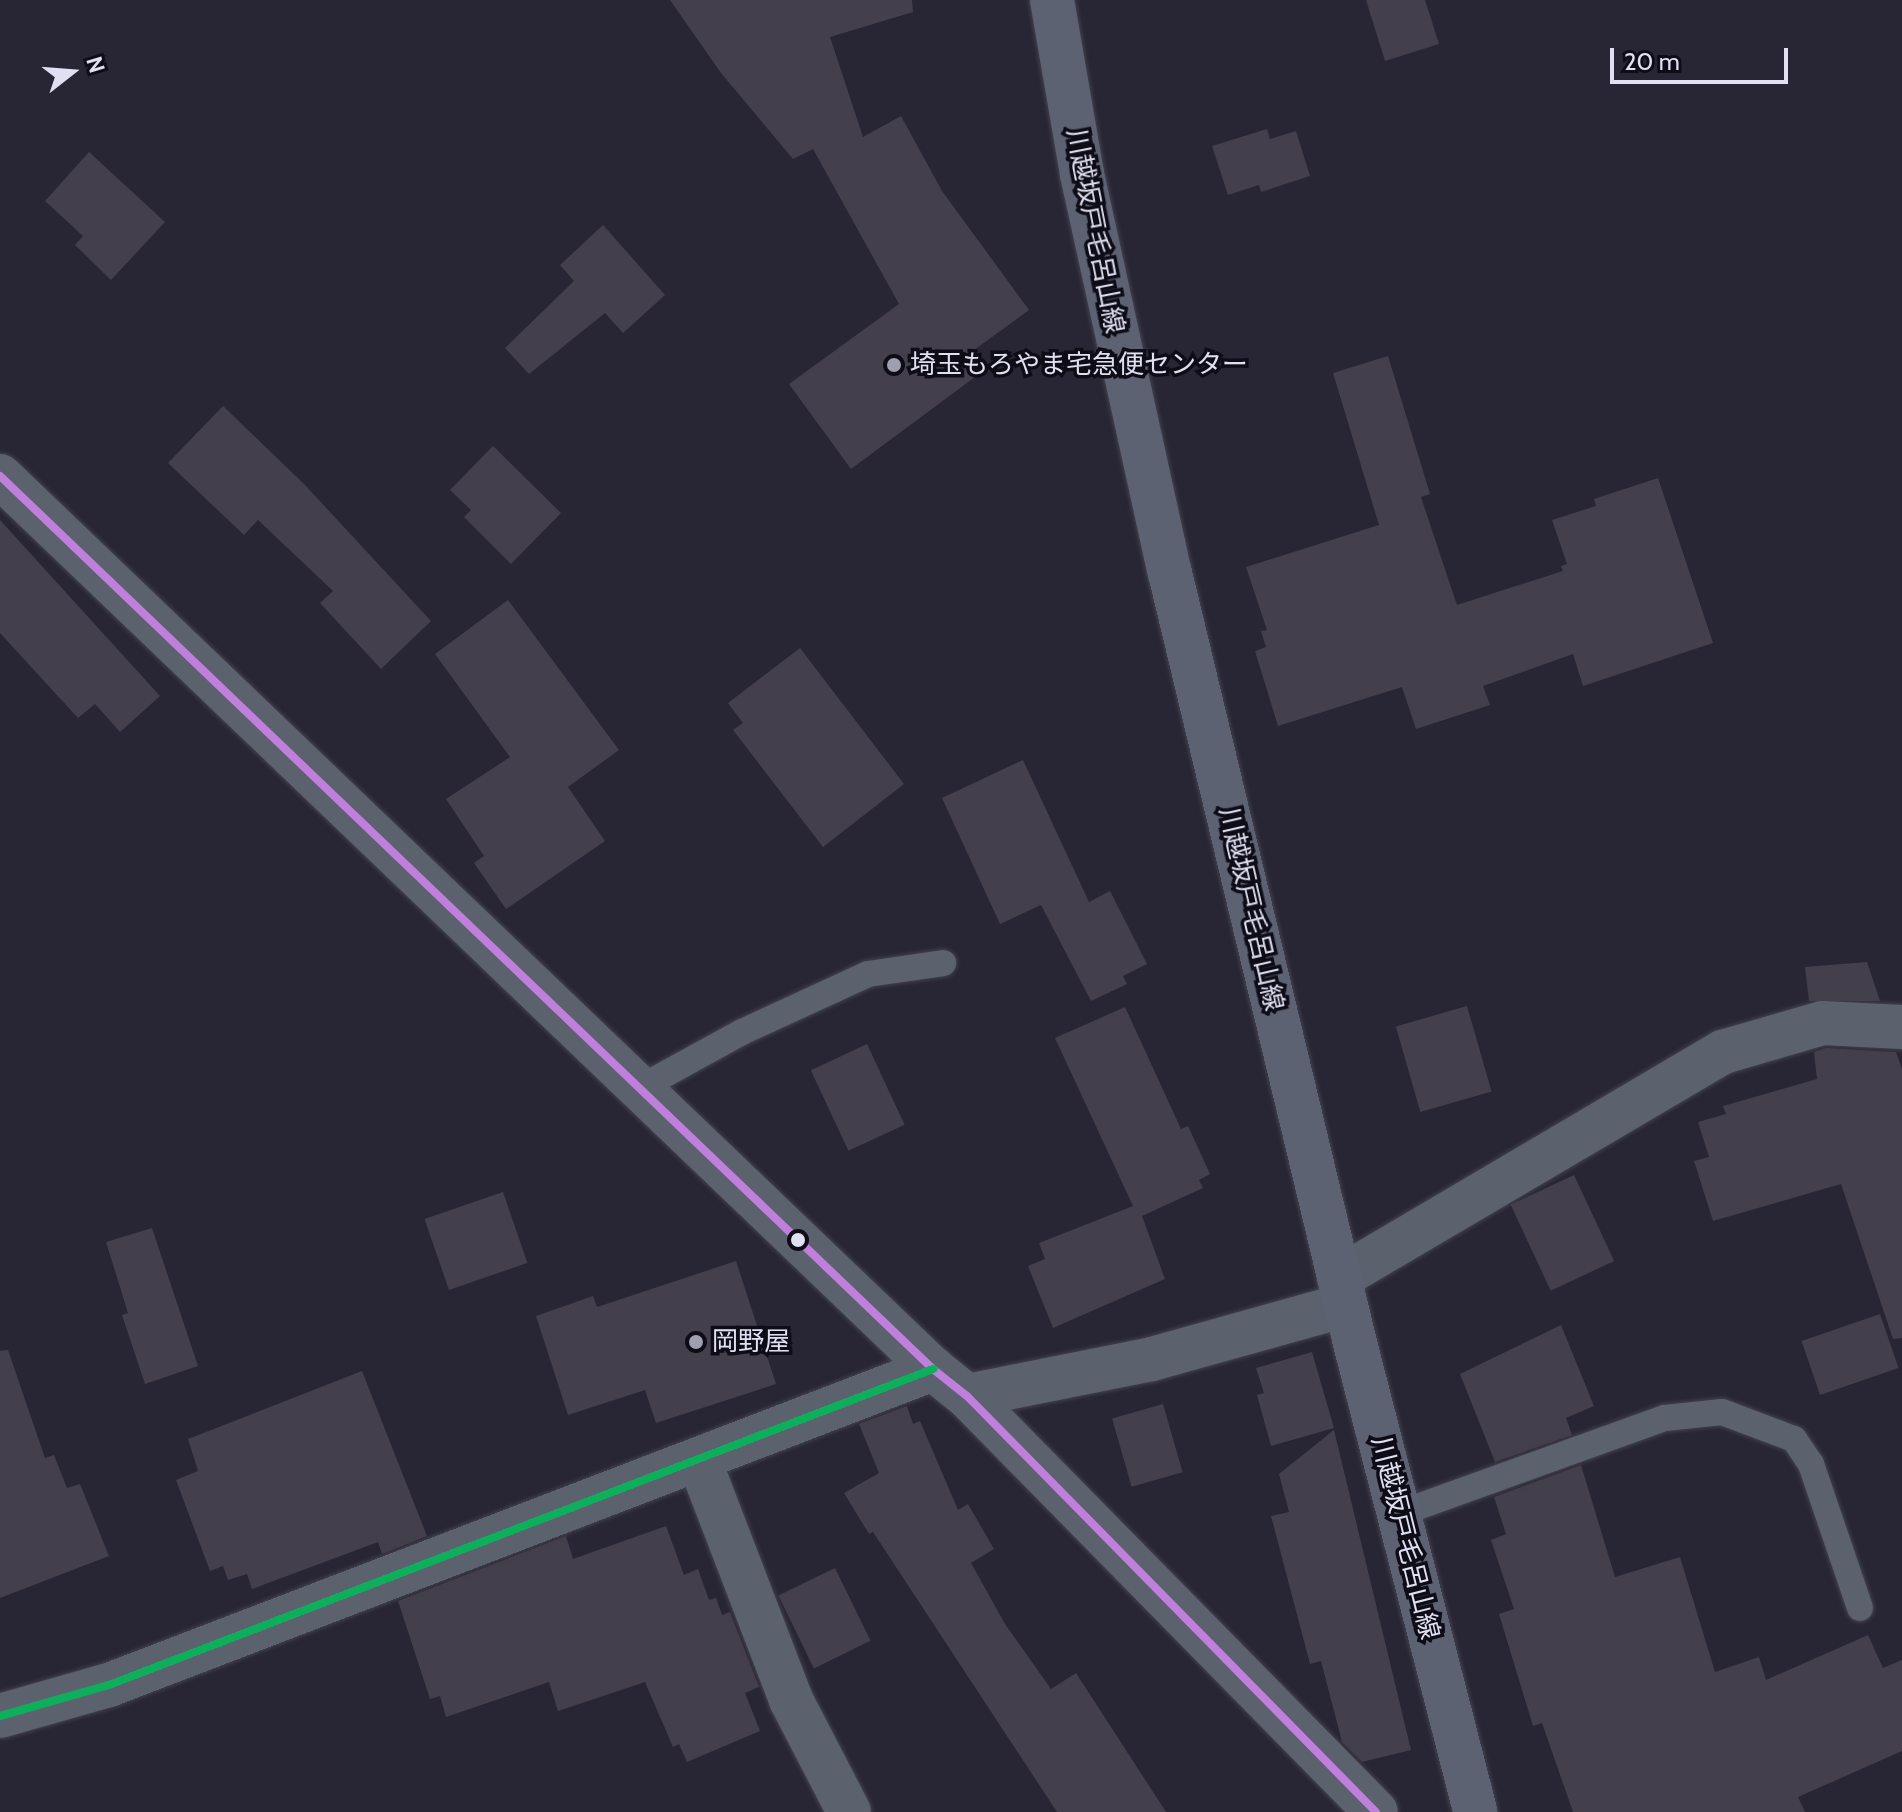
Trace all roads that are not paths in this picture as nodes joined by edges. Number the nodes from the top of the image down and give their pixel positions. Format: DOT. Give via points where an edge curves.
graph roads {
  1 [pos="1052,0"];
  2 [pos="5,490"];
  3 [pos="943,963"];
  4 [pos="1902,1027"];
  5 [pos="640,1088"];
  6 [pos="1343,1292"];
  7 [pos="933,1369"];
  8 [pos="967,1396"];
  9 [pos="699,1460"];
  10 [pos="1398,1514"];
  11 [pos="1860,1608"];
  12 [pos="0,1716"];
  13 [pos="849,1812"];
  14 [pos="1376,1812"];
  15 [pos="1475,1812"];
  1 -- 6 [label="main road, 川越坂戸毛呂山線" via="1124,375"];
  2 -- 5 [label="street"];
  3 -- 5 [label="lane" via="868,974 742,1032"];
  4 -- 6 [label="street" via="1823,1023 1723,1052"];
  5 -- 7 [label="street"];
  6 -- 8 [label="street" via="1152,1359"];
  6 -- 10 [label="main road, 川越坂戸毛呂山線"];
  7 -- 8 [label="street"];
  7 -- 9 [label="street"];
  8 -- 14 [label="street"];
  9 -- 12 [label="street" via="109,1685"];
  9 -- 13 [label="street" via="791,1700"];
  10 -- 11 [label="lane" via="1665,1418 1722,1412 1794,1439 1811,1464"];
  10 -- 15 [label="main road, 川越坂戸毛呂山線"];
}
